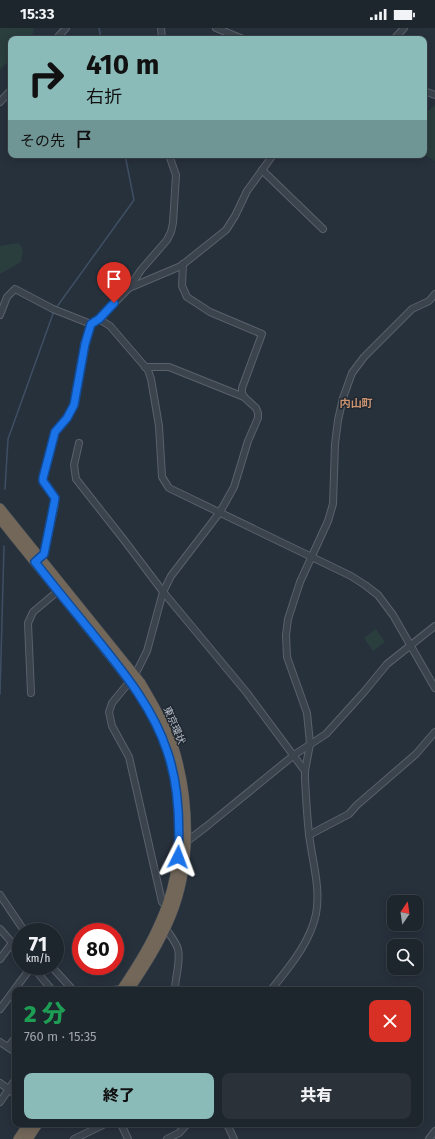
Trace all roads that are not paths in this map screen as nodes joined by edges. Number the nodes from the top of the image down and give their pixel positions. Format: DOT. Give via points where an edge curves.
graph roads {
  1 [pos="55,28"];
  2 [pos="66,28"];
  3 [pos="216,28"];
  4 [pos="404,28"];
  5 [pos="61,33"];
  6 [pos="58,36"];
  7 [pos="236,36"];
  8 [pos="397,36"];
  9 [pos="170,158"];
  10 [pos="271,158"];
  11 [pos="262,170"];
  12 [pos="323,229"];
  13 [pos="183,264"];
  14 [pos="129,288"];
  15 [pos="435,294"];
  16 [pos="0,316"];
  17 [pos="99,319"];
  18 [pos="91,324"];
  19 [pos="145,367"];
  20 [pos="244,397"];
  21 [pos="79,443"];
  22 [pos="0,508"];
  23 [pos="220,512"];
  24 [pos="0,519"];
  25 [pos="312,557"];
  26 [pos="37,560"];
  27 [pos="58,591"];
  28 [pos="163,592"];
  29 [pos="435,626"];
  30 [pos="410,646"];
  31 [pos="133,679"];
  32 [pos="435,688"];
  33 [pos="31,693"];
  34 [pos="435,732"];
  35 [pos="310,744"];
  36 [pos="294,755"];
  37 [pos="305,771"];
  38 [pos="309,835"];
  39 [pos="186,842"];
  40 [pos="0,895"];
  41 [pos="166,906"];
  42 [pos="19,923"];
  43 [pos="165,927"];
  44 [pos="0,929"];
  45 [pos="12,943"];
  46 [pos="0,960"];
  47 [pos="25,975"];
  48 [pos="39,975"];
  49 [pos="59,975"];
  50 [pos="16,987"];
  51 [pos="49,987"];
  52 [pos="70,987"];
  53 [pos="123,987"];
  54 [pos="124,987"];
  55 [pos="175,987"];
  56 [pos="273,987"];
  57 [pos="12,993"];
  58 [pos="0,1009"];
  59 [pos="0,1042"];
  60 [pos="12,1042"];
  61 [pos="8,1047"];
  62 [pos="12,1050"];
  63 [pos="0,1083"];
  64 [pos="12,1084"];
  65 [pos="9,1089"];
  66 [pos="12,1092"];
  67 [pos="0,1102"];
  68 [pos="26,1127"];
  69 [pos="36,1127"];
  70 [pos="99,1127"];
  71 [pos="122,1127"];
  72 [pos="184,1127"];
  73 [pos="228,1127"];
  74 [pos="435,1131"];
  75 [pos="18,1139"];
  76 [pos="28,1139"];
  77 [pos="74,1139"];
  78 [pos="128,1139"];
  79 [pos="167,1139"];
  80 [pos="234,1139"];
  81 [pos="429,1139"];
  1 -- 5 [label="street"];
  2 -- 5 [label="street"];
  3 -- 7 [label="street"];
  4 -- 8 [label="street"];
  5 -- 6 [label="street"];
  9 -- 14 [label="street" via="176,175 171,232"];
  10 -- 11 [label="street"];
  11 -- 12 [label="street"];
  11 -- 13 [label="street" via="247,191 226,230"];
  13 -- 14 [label="street"];
  13 -- 20 [label="street" via="182,286 187,297 210,312 262,334 242,388"];
  14 -- 17 [label="street"];
  15 -- 25 [label="street" via="429,301 412,309 364,357 352,373 338,420 332,504 328,521"];
  16 -- 18 [label="street" via="7,298 15,289 55,310"];
  17 -- 18 [label="street"];
  17 -- 19 [label="street" via="110,326"];
  18 -- 26 [label="street" via="74,405 55,432 43,478 55,498 44,554"];
  19 -- 20 [label="street" via="169,367"];
  19 -- 23 [label="street" via="154,393 159,426 160,469 164,482 169,488"];
  20 -- 23 [label="street" via="256,408 258,418 234,487"];
  21 -- 28 [label="street" via="74,465 76,479"];
  22 -- 26 [label="highway, 東京環状"];
  23 -- 25 [label="street"];
  23 -- 28 [label="street" via="176,568"];
  24 -- 26 [label="highway, 東京環状"];
  25 -- 30 [label="street" via="351,576 378,596"];
  25 -- 35 [label="street" via="300,582 286,635 287,656 307,713"];
  26 -- 27 [label="highway, 東京環状"];
  26 -- 31 [label="highway, 東京環状"];
  27 -- 31 [label="highway, 東京環状"];
  27 -- 33 [label="street" via="33,612 28,623"];
  28 -- 31 [label="street" via="149,644"];
  28 -- 36 [label="street" via="247,693"];
  29 -- 30 [label="street"];
  30 -- 32 [label="street"];
  30 -- 35 [label="street" via="387,664 326,734"];
  31 -- 39 [label="highway, 東京環状" via="156,708 174,748 185,806"];
  31 -- 41 [label="highway, 東京環状" via="159,730 168,752 175,781 178,806 178,857"];
  31 -- 41 [label="street" via="112,703 109,717 129,757 162,902"];
  34 -- 38 [label="street" via="416,754 349,814"];
  35 -- 36 [label="street"];
  35 -- 37 [label="street"];
  36 -- 37 [label="street"];
  36 -- 39 [label="street"];
  37 -- 38 [label="street"];
  38 -- 56 [label="street" via="316,883 316,913 305,942"];
  39 -- 43 [label="highway, 東京環状" via="179,888"];
  40 -- 42 [label="street"];
  41 -- 53 [label="highway, 東京環状" via="161,922 142,958"];
  43 -- 54 [label="highway, 東京環状" via="156,948"];
  43 -- 55 [label="street" via="177,948"];
  44 -- 45 [label="street"];
  45 -- 46 [label="street"];
  47 -- 50 [label="street"];
  48 -- 51 [label="street"];
  49 -- 52 [label="street"];
  57 -- 58 [label="street"];
  59 -- 61 [label="street"];
  60 -- 61 [label="street"];
  61 -- 62 [label="street"];
  63 -- 65 [label="street"];
  64 -- 65 [label="street"];
  65 -- 66 [label="street"];
  65 -- 67 [label="street"];
  68 -- 75 [label="highway"];
  69 -- 76 [label="highway"];
  70 -- 77 [label="street"];
  71 -- 78 [label="street"];
  72 -- 79 [label="street" via="180,1133"];
  73 -- 80 [label="street"];
  74 -- 81 [label="street"];
}
